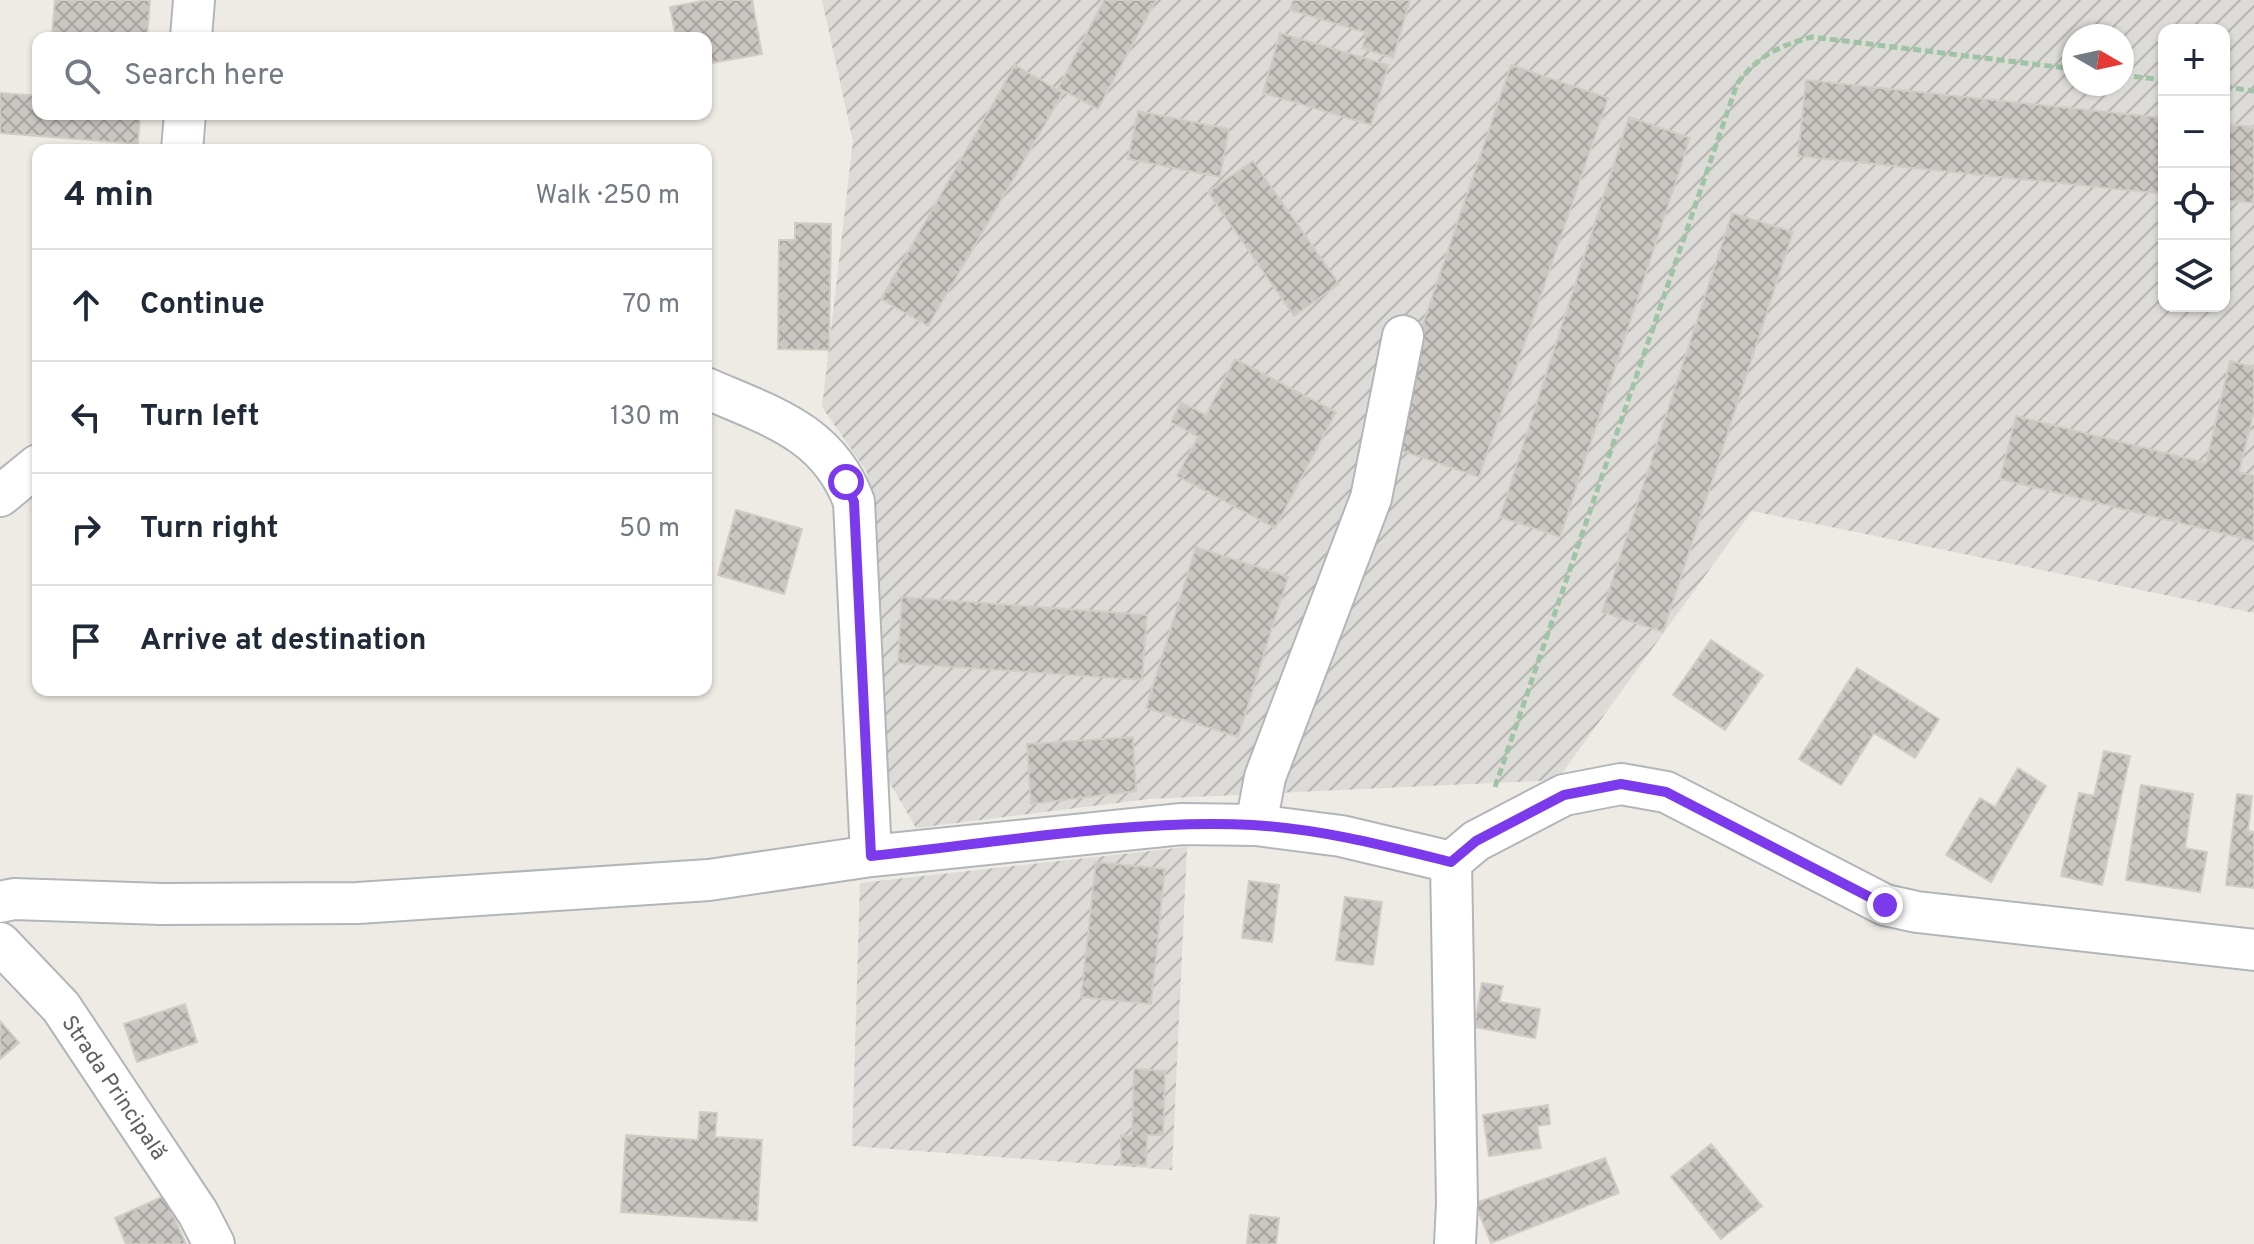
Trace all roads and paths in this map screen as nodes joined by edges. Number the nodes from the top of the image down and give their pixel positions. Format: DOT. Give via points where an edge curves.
graph roads {
  1 [pos="194,0"];
  2 [pos="191,32"];
  3 [pos="2062,68"];
  4 [pos="2134,76"];
  5 [pos="2158,79"];
  6 [pos="2230,88"];
  7 [pos="2254,91"];
  8 [pos="184,120"];
  9 [pos="182,144"];
  10 [pos="1403,336"];
  11 [pos="712,391"];
  12 [pos="32,470"];
  13 [pos="0,496"];
  14 [pos="1256,825"];
  15 [pos="1464,852"];
  16 [pos="871,856"];
  17 [pos="0,902"];
  18 [pos="0,943"];
  19 [pos="2254,950"];
  20 [pos="214,1244"];
  21 [pos="1455,1244"];
  1 -- 2 [label="street"];
  3 -- 15 [label="path" via="1812,37 1782,45 1755,61 1737,84"];
  4 -- 5 [label="path"];
  6 -- 7 [label="path"];
  8 -- 9 [label="street"];
  10 -- 14 [label="street" via="1371,498 1265,777"];
  11 -- 16 [label="street" via="816,443 846,482 854,502"];
  12 -- 13 [label="street"];
  14 -- 15 [label="street"];
  14 -- 16 [label="street" via="1182,824"];
  15 -- 19 [label="street" via="1564,795 1591,787 1642,786 1720,817 1885,905"];
  15 -- 21 [label="street"];
  16 -- 17 [label="street" via="709,880 358,903"];
  18 -- 20 [label="street, Strada Principală" via="61,1007"];
}
